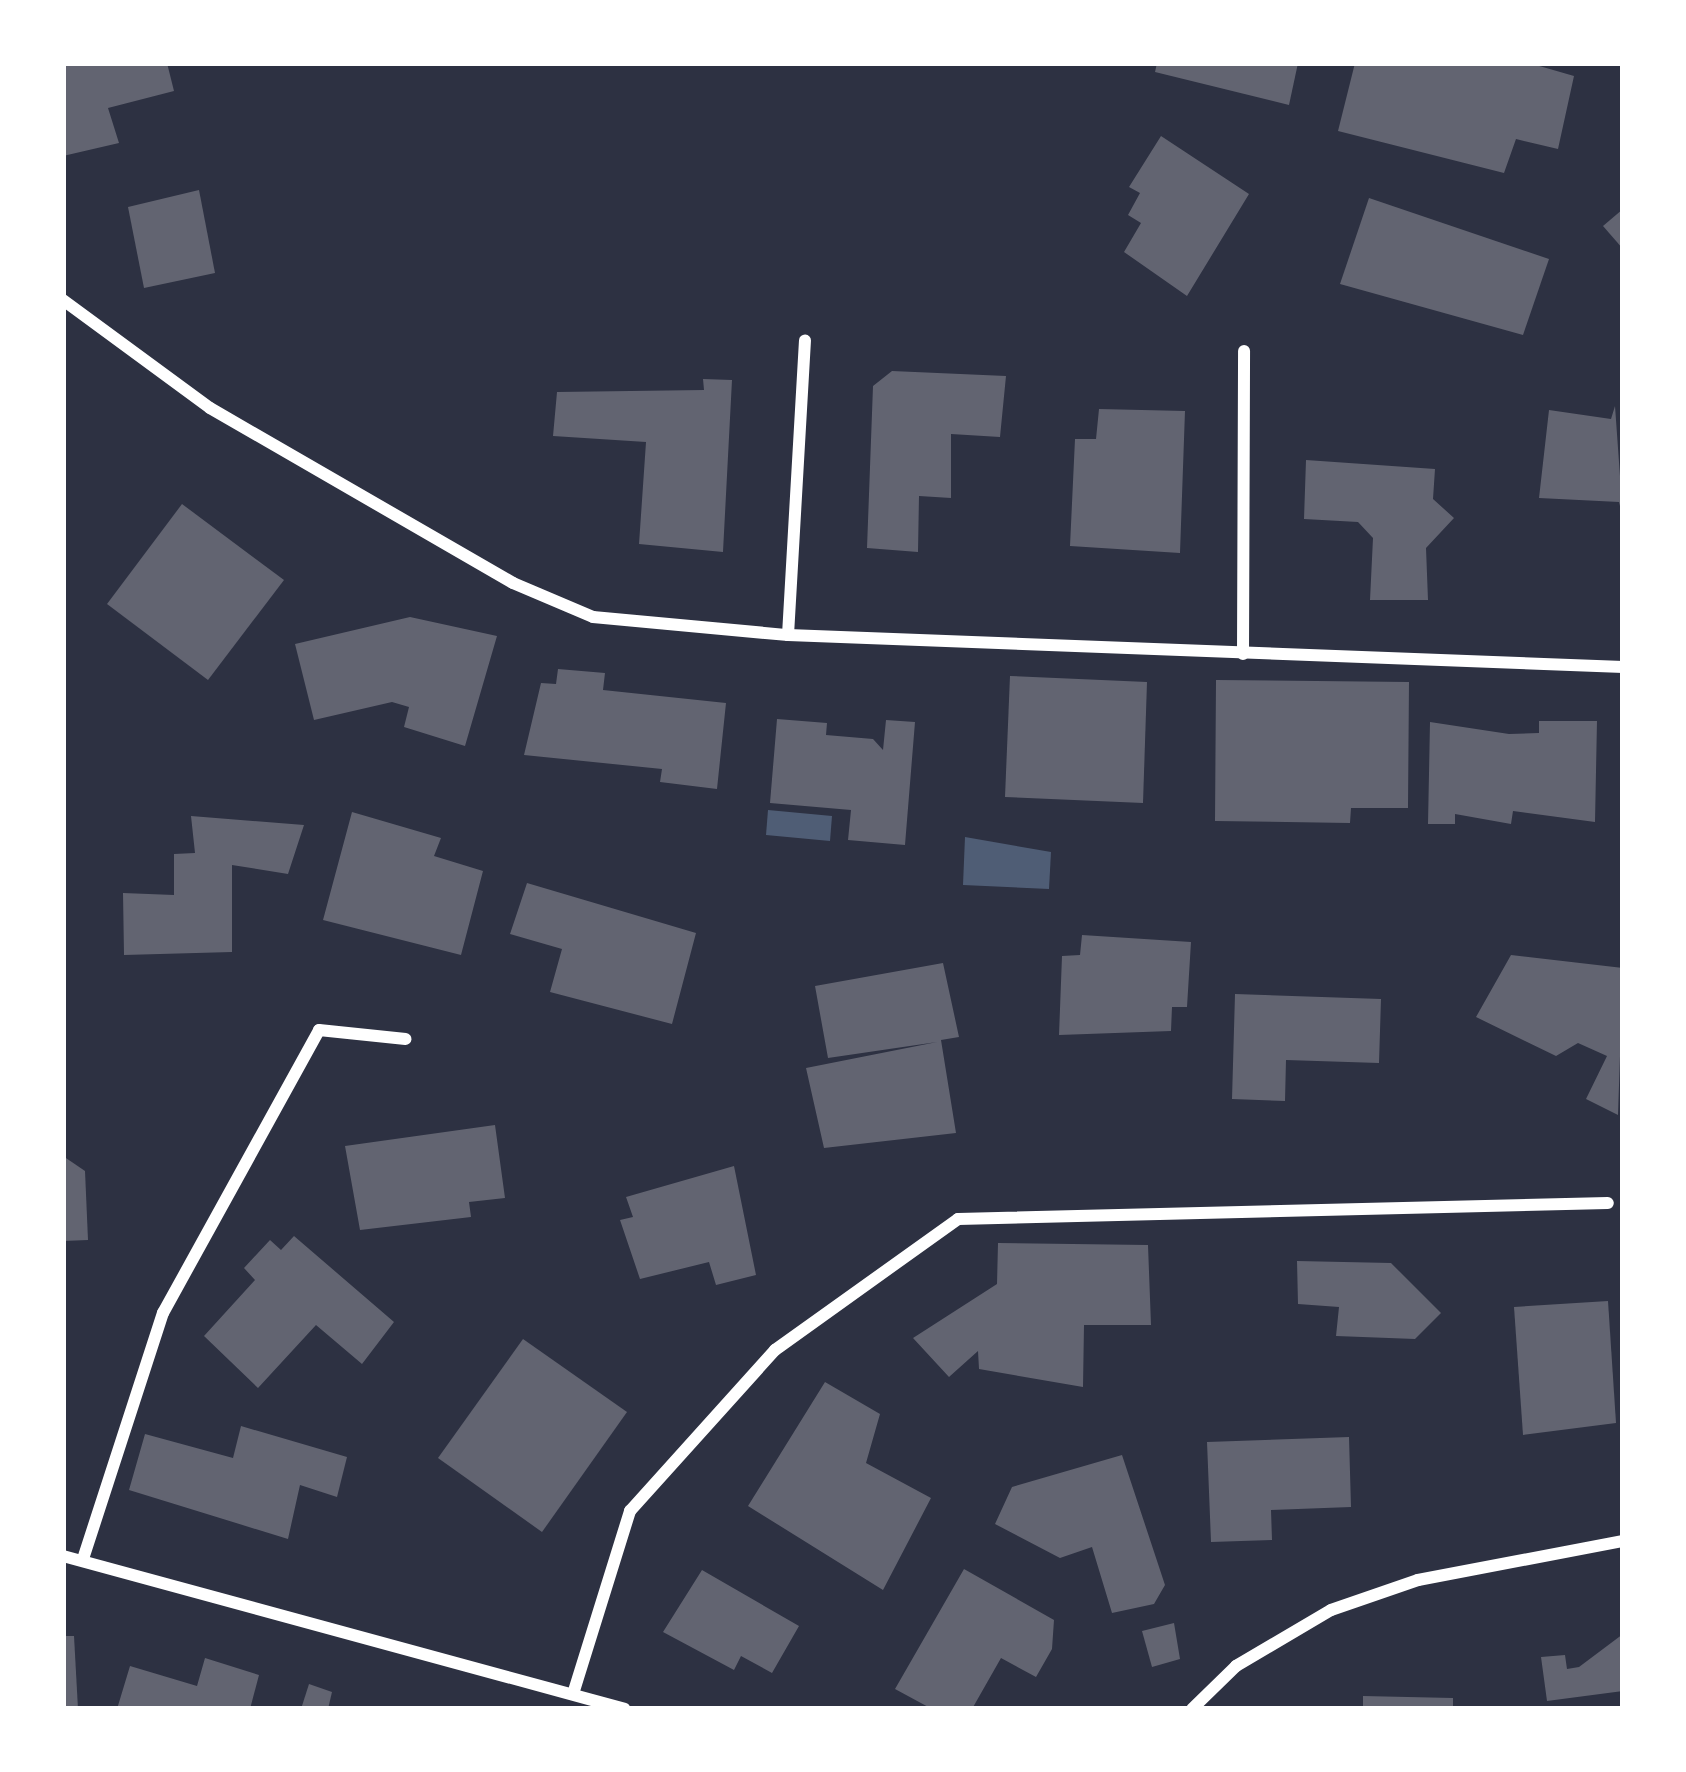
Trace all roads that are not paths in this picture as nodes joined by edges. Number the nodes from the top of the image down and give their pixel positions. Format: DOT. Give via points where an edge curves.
graph roads {
  1 [pos="63,299"];
  2 [pos="805,340"];
  3 [pos="1244,351"];
  4 [pos="788,635"];
  5 [pos="1243,654"];
  6 [pos="1623,667"];
  7 [pos="406,1039"];
  8 [pos="1608,1203"];
  9 [pos="1623,1541"];
  10 [pos="63,1556"];
  11 [pos="83,1558"];
  12 [pos="572,1694"];
  13 [pos="625,1709"];
  14 [pos="1192,1709"];
  1 -- 4 [label="street" via="210,408 513,584 593,617"];
  2 -- 4 [label="street"];
  3 -- 5 [label="street"];
  4 -- 5 [label="street"];
  5 -- 6 [label="street"];
  7 -- 11 [label="street" via="319,1030 163,1313"];
  8 -- 12 [label="street" via="958,1219 775,1350 630,1510"];
  9 -- 14 [label="street" via="1418,1580 1331,1610 1236,1666"];
  10 -- 11 [label="street"];
  11 -- 12 [label="street"];
  12 -- 13 [label="street"];
}
